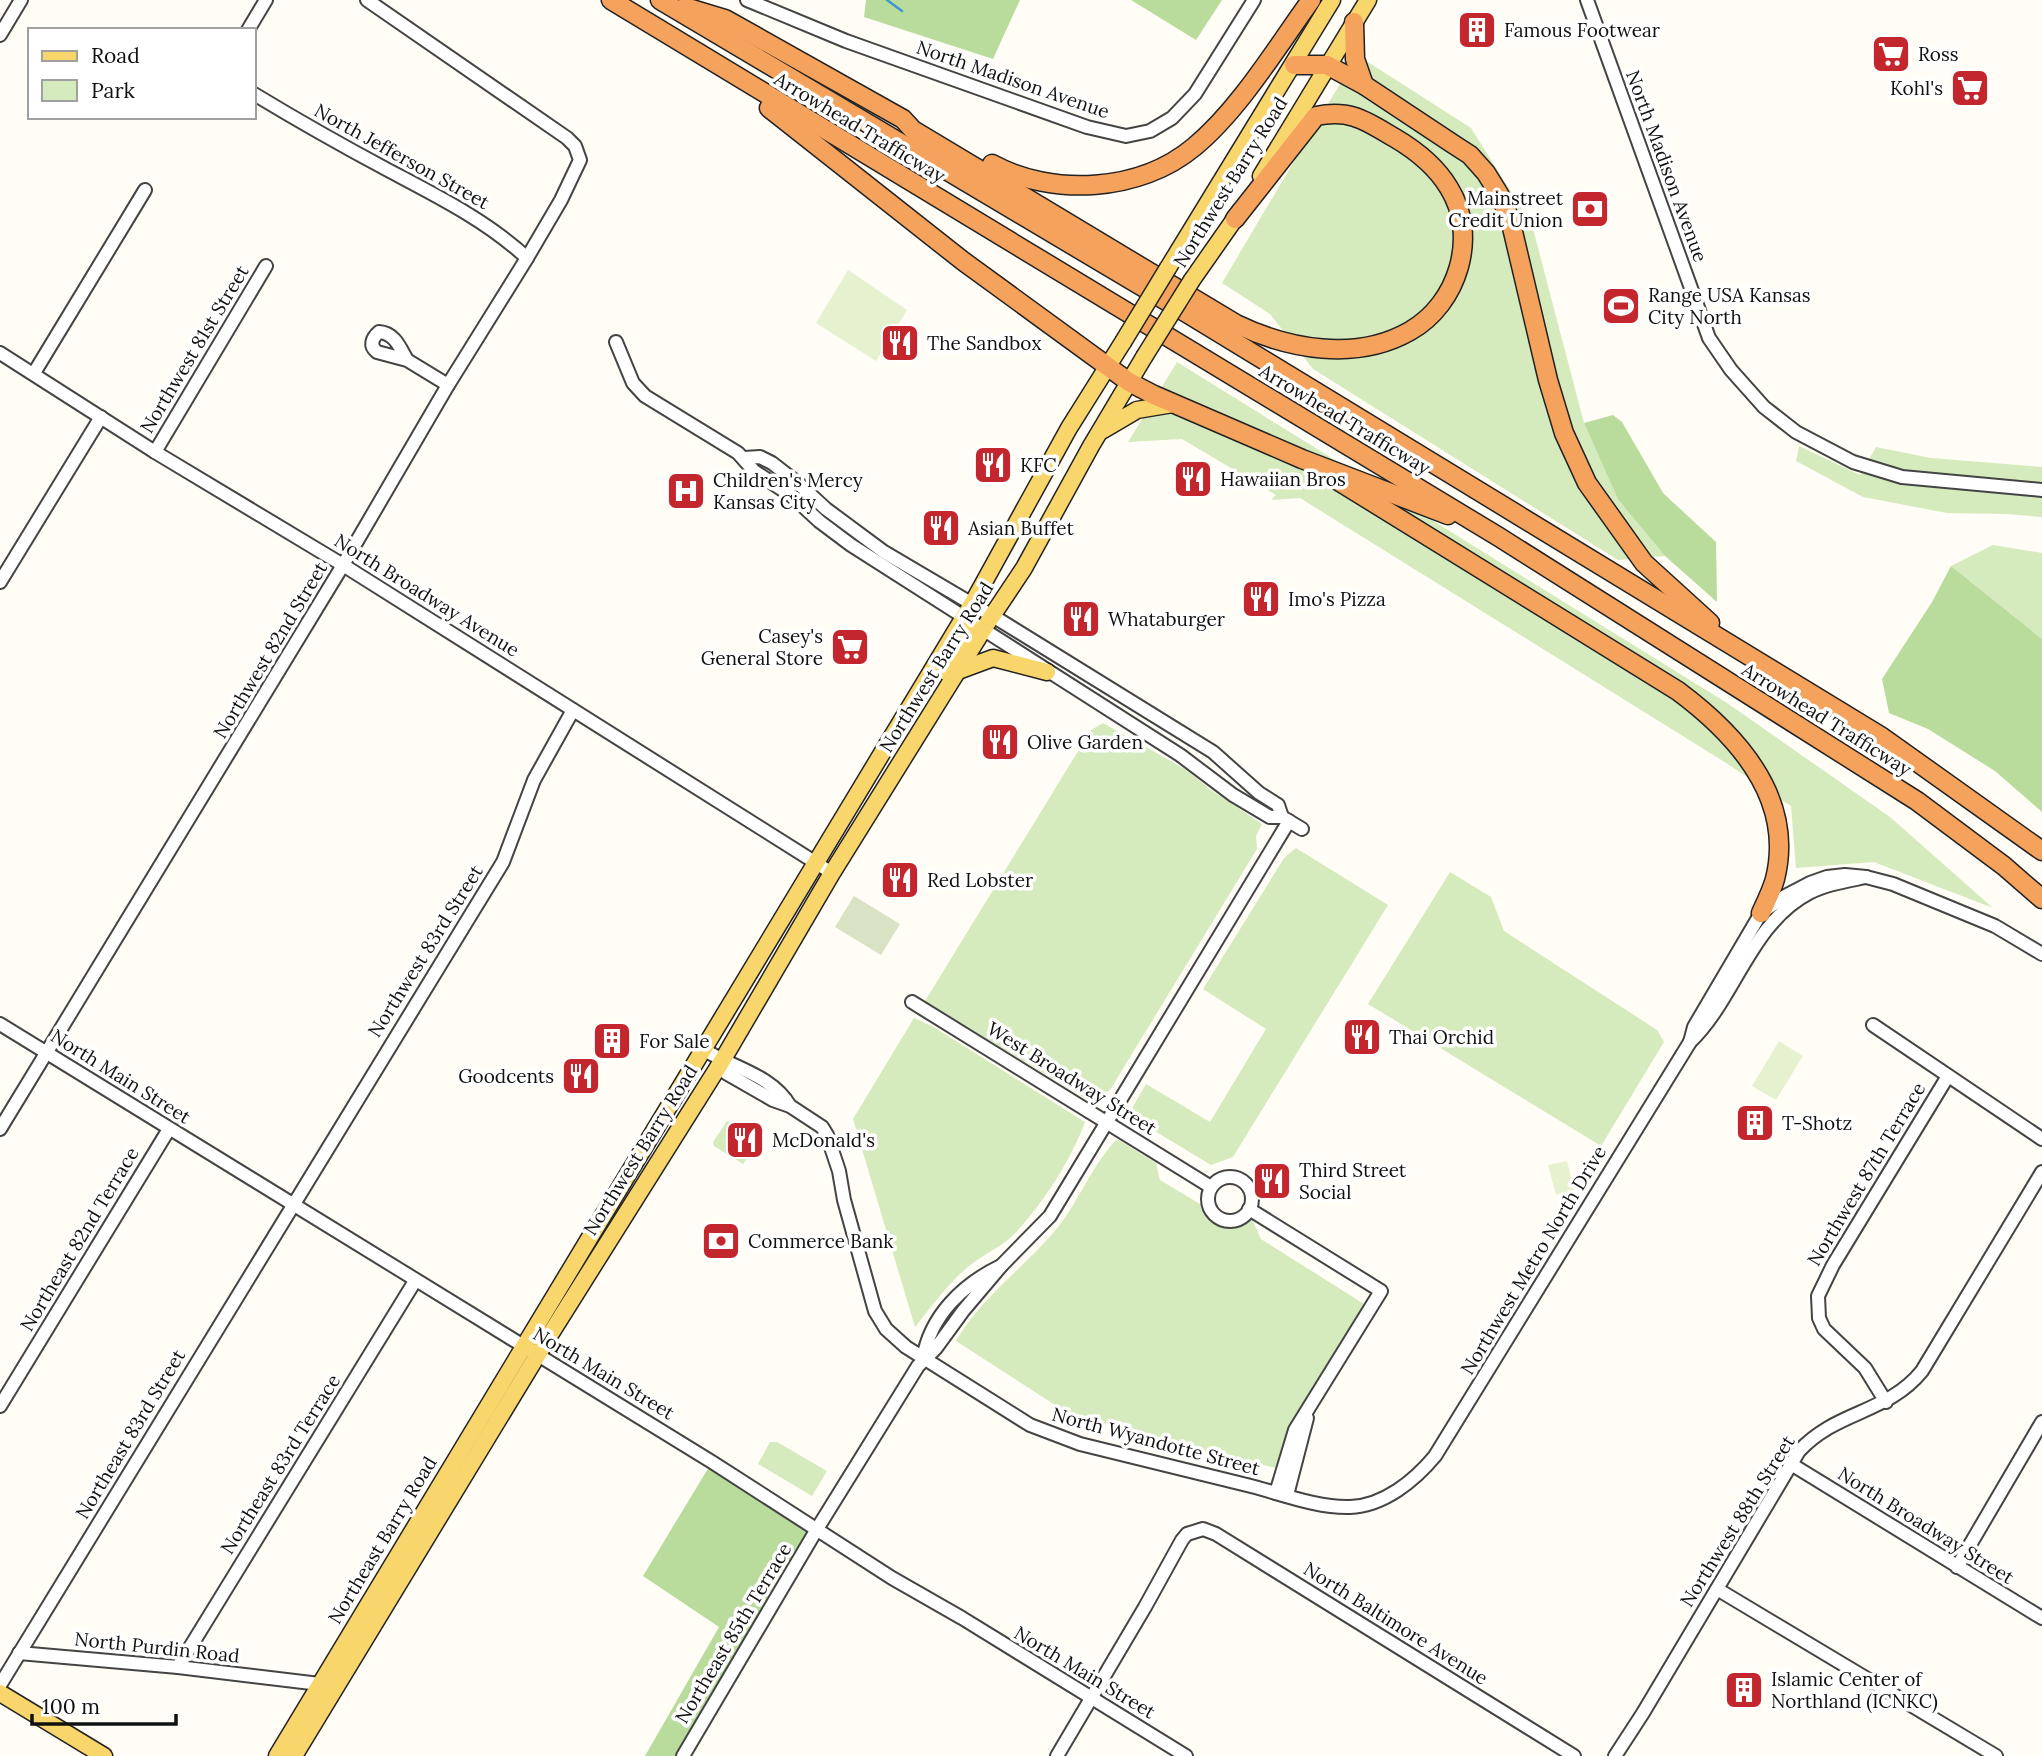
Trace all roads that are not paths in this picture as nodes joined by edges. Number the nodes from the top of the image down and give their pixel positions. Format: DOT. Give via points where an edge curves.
graph roads {
  1 [pos="21,0"];
  2 [pos="266,0"];
  3 [pos="367,0"];
  4 [pos="611,0"];
  5 [pos="662,0"];
  6 [pos="747,0"];
  7 [pos="1254,0"];
  8 [pos="1311,0"];
  9 [pos="1332,0"];
  10 [pos="1368,0"];
  11 [pos="1587,0"];
  12 [pos="4,20"];
  13 [pos="1354,22"];
  14 [pos="249,28"];
  15 [pos="0,34"];
  16 [pos="715,64"];
  17 [pos="1294,65"];
  18 [pos="1327,65"];
  19 [pos="1364,85"];
  20 [pos="256,95"];
  21 [pos="903,119"];
  22 [pos="145,190"];
  23 [pos="1235,219"];
  24 [pos="527,258"];
  25 [pos="266,266"];
  26 [pos="616,342"];
  27 [pos="0,353"];
  28 [pos="407,360"];
  29 [pos="1108,367"];
  30 [pos="34,373"];
  31 [pos="1129,382"];
  32 [pos="448,385"];
  33 [pos="1173,404"];
  34 [pos="101,417"];
  35 [pos="1098,434"];
  36 [pos="155,452"];
  37 [pos="1302,459"];
  38 [pos="2042,490"];
  39 [pos="1499,537"];
  40 [pos="343,565"];
  41 [pos="0,582"];
  42 [pos="977,617"];
  43 [pos="1741,651"];
  44 [pos="958,671"];
  45 [pos="1047,672"];
  46 [pos="573,710"];
  47 [pos="930,717"];
  48 [pos="1285,819"];
  49 [pos="1302,829"];
  50 [pos="2042,851"];
  51 [pos="817,863"];
  52 [pos="832,873"];
  53 [pos="2042,899"];
  54 [pos="1766,919"];
  55 [pos="2042,954"];
  56 [pos="912,1002"];
  57 [pos="0,1024"];
  58 [pos="1873,1025"];
  59 [pos="703,1049"];
  60 [pos="47,1052"];
  61 [pos="722,1061"];
  62 [pos="1948,1076"];
  63 [pos="1107,1123"];
  64 [pos="0,1129"];
  65 [pos="169,1129"];
  66 [pos="2042,1139"];
  67 [pos="2042,1172"];
  68 [pos="1211,1187"];
  69 [pos="292,1204"];
  70 [pos="1250,1209"];
  71 [pos="415,1280"];
  72 [pos="531,1350"];
  73 [pos="923,1359"];
  74 [pos="1886,1402"];
  75 [pos="0,1406"];
  76 [pos="2042,1422"];
  77 [pos="1791,1464"];
  78 [pos="1400,1489"];
  79 [pos="1282,1494"];
  80 [pos="817,1529"];
  81 [pos="1957,1567"];
  82 [pos="1717,1589"];
  83 [pos="2042,1618"];
  84 [pos="19,1653"];
  85 [pos="178,1667"];
  86 [pos="292,1681"];
  87 [pos="0,1685"];
  88 [pos="328,1685"];
  89 [pos="0,1693"];
  90 [pos="1091,1697"];
  91 [pos="314,1708"];
  92 [pos="104,1756"];
  93 [pos="277,1756"];
  94 [pos="294,1756"];
  95 [pos="682,1756"];
  96 [pos="1056,1756"];
  97 [pos="1186,1756"];
  98 [pos="1574,1756"];
  99 [pos="1615,1756"];
  100 [pos="1996,1756"];
  1 -- 12 [label="street"];
  2 -- 14 [label="street"];
  3 -- 24 [label="street, Northwest 82nd Street" via="567,138 579,153 577,170"];
  4 -- 16 [label="highway, Arrowhead Trafficway"];
  5 -- 21 [label="highway" via="725,19"];
  5 -- 43 [label="highway, Arrowhead Trafficway"];
  6 -- 7 [label="street, North Madison Avenue" via="872,50 1087,127 1126,136 1150,131 1182,110"];
  8 -- 21 [label="highway" via="1246,90 1194,147 1171,163 1130,178 1080,187 1046,184 1012,175"];
  9 -- 17 [label="main road, Northwest Barry Road"];
  10 -- 13 [label="main road, Northwest Barry Road"];
  11 -- 38 [label="street, North Madison Avenue" via="1709,338 1764,407 1796,432 1842,456 1902,477"];
  12 -- 15 [label="street"];
  13 -- 18 [label="main road, Northwest Barry Road"];
  13 -- 19 [label="highway" via="1355,59"];
  16 -- 29 [label="highway" via="963,261"];
  16 -- 39 [label="highway, Arrowhead Trafficway"];
  17 -- 18 [label="highway"];
  17 -- 29 [label="main road, Northwest Barry Road, bridge"];
  18 -- 19 [label="highway"];
  18 -- 23 [label="main road, Northwest Barry Road"];
  19 -- 43 [label="highway" via="1462,149 1486,173 1510,219 1548,380 1564,433 1587,483 1644,563"];
  20 -- 24 [label="street, North Jefferson Street" via="441,198 505,237"];
  21 -- 23 [label="highway" via="913,130 1236,324 1288,345 1365,347 1409,332 1441,305 1456,278 1463,249 1458,207 1441,176 1406,145 1348,114 1316,116"];
  22 -- 30 [label="street"];
  23 -- 31 [label="main road, Northwest Barry Road, bridge"];
  24 -- 32 [label="street, Northwest 82nd Street"];
  25 -- 36 [label="street, Northwest 81st Street"];
  26 -- 42 [label="street" via="632,383 645,396 744,458 760,457 772,463 861,536"];
  27 -- 30 [label="street, North Broadway Avenue"];
  28 -- 32 [label="street"];
  29 -- 31 [label="highway"];
  29 -- 42 [label="main road, Northwest Barry Road" via="1069,428"];
  30 -- 34 [label="street, North Broadway Avenue"];
  31 -- 33 [label="highway"];
  31 -- 35 [label="main road, Northwest Barry Road"];
  32 -- 40 [label="street, Northwest 82nd Street"];
  33 -- 35 [label="main road" via="1137,410"];
  33 -- 37 [label="highway"];
  34 -- 36 [label="street, North Broadway Avenue"];
  34 -- 41 [label="street"];
  35 -- 42 [label="main road, Northwest Barry Road" via="1024,568"];
  36 -- 40 [label="street, North Broadway Avenue"];
  37 -- 39 [label="highway"];
  37 -- 54 [label="highway" via="1678,691 1741,747 1766,786 1780,832"];
  39 -- 53 [label="highway, Arrowhead Trafficway" via="1917,800"];
  40 -- 46 [label="street, North Broadway Avenue"];
  40 -- 60 [label="street, Northwest 82nd Street"];
  42 -- 44 [label="main road, Northwest Barry Road"];
  42 -- 45 [label="street"];
  42 -- 47 [label="main road" via="934,695"];
  42 -- 48 [label="street" via="1105,685 1213,752 1278,805"];
  42 -- 51 [label="main road, Northwest Barry Road"];
  43 -- 50 [label="highway, Arrowhead Trafficway" via="1882,737"];
  44 -- 45 [label="main road" via="993,658"];
  44 -- 47 [label="main road, Northwest Barry Road"];
  45 -- 48 [label="street" via="1180,755 1251,806"];
  46 -- 51 [label="street, North Broadway Avenue"];
  46 -- 69 [label="street, Northwest 83rd Street" via="534,780 503,862"];
  47 -- 52 [label="main road, Northwest Barry Road"];
  48 -- 49 [label="street"];
  48 -- 63 [label="street, Northeast 85th Terrace"];
  51 -- 52 [label="street, North Broadway Avenue"];
  51 -- 59 [label="main road, Northwest Barry Road"];
  52 -- 61 [label="main road, Northwest Barry Road"];
  54 -- 55 [label="street" via="1785,896 1810,883 1845,875 1866,877 1995,926"];
  54 -- 78 [label="street, Northwest Metro North Drive" via="1693,1027 1690,1042 1449,1436 1420,1474"];
  56 -- 63 [label="street, West Broadway Street"];
  57 -- 60 [label="street, North Main Street"];
  58 -- 62 [label="street"];
  59 -- 61 [label="street, North Wyandotte Street"];
  59 -- 72 [label="main road, Northwest Barry Road"];
  60 -- 64 [label="street, Northwest 82nd Street"];
  60 -- 65 [label="street, North Main Street"];
  61 -- 72 [label="main road, Northwest Barry Road"];
  61 -- 73 [label="street, North Wyandotte Street" via="726,1073 822,1127 839,1171 875,1311 886,1329"];
  62 -- 66 [label="street"];
  62 -- 74 [label="street, Northwest 87th Terrace" via="1818,1296 1824,1329 1859,1360"];
  63 -- 68 [label="street, West Broadway Street"];
  63 -- 73 [label="street, Northeast 85th Terrace" via="1050,1216"];
  65 -- 69 [label="street, North Main Street"];
  65 -- 75 [label="street, Northeast 82nd Terrace"];
  67 -- 74 [label="street, Northwest 88th Street" via="1922,1371"];
  68 -- 70 [label="street" via="1227,1176 1241,1180 1251,1190"];
  68 -- 70 [label="street" via="1208,1204 1219,1218 1236,1220"];
  69 -- 71 [label="street, North Main Street"];
  69 -- 84 [label="street, Northeast 83rd Street"];
  70 -- 79 [label="street" via="1381,1291 1295,1430"];
  71 -- 72 [label="street, North Main Street"];
  71 -- 85 [label="street, Northeast 83rd Terrace"];
  72 -- 80 [label="street, North Main Street"];
  72 -- 88 [label="main road, Northeast Barry Road"];
  73 -- 79 [label="street, North Wyandotte Street" via="1051,1435"];
  73 -- 80 [label="street, Northeast 85th Terrace"];
  74 -- 77 [label="street, Northwest 88th Street" via="1822,1429"];
  76 -- 81 [label="street"];
  77 -- 81 [label="street, North Broadway Street"];
  77 -- 82 [label="street, Northwest 88th Street"];
  78 -- 79 [label="street, North Wyandotte Street" via="1353,1507"];
  80 -- 90 [label="street, North Main Street"];
  80 -- 95 [label="street, Northeast 85th Terrace"];
  81 -- 83 [label="street, North Broadway Street"];
  82 -- 99 [label="street, Northwest 88th Street"];
  82 -- 100 [label="street"];
  84 -- 85 [label="street, North Purdin Road"];
  84 -- 87 [label="street, Northeast 83rd Street"];
  85 -- 86 [label="street, North Purdin Road"];
  86 -- 88 [label="street, North Purdin Road"];
  86 -- 91 [label="street"];
  88 -- 91 [label="main road, Northeast Barry Road"];
  89 -- 92 [label="main road"];
  90 -- 96 [label="street"];
  90 -- 97 [label="street, North Main Street"];
  90 -- 98 [label="street, North Baltimore Avenue" via="1182,1540 1203,1529"];
  91 -- 93 [label="main road, Northeast Barry Road"];
  91 -- 94 [label="main road, Northeast Barry Road"];
}
